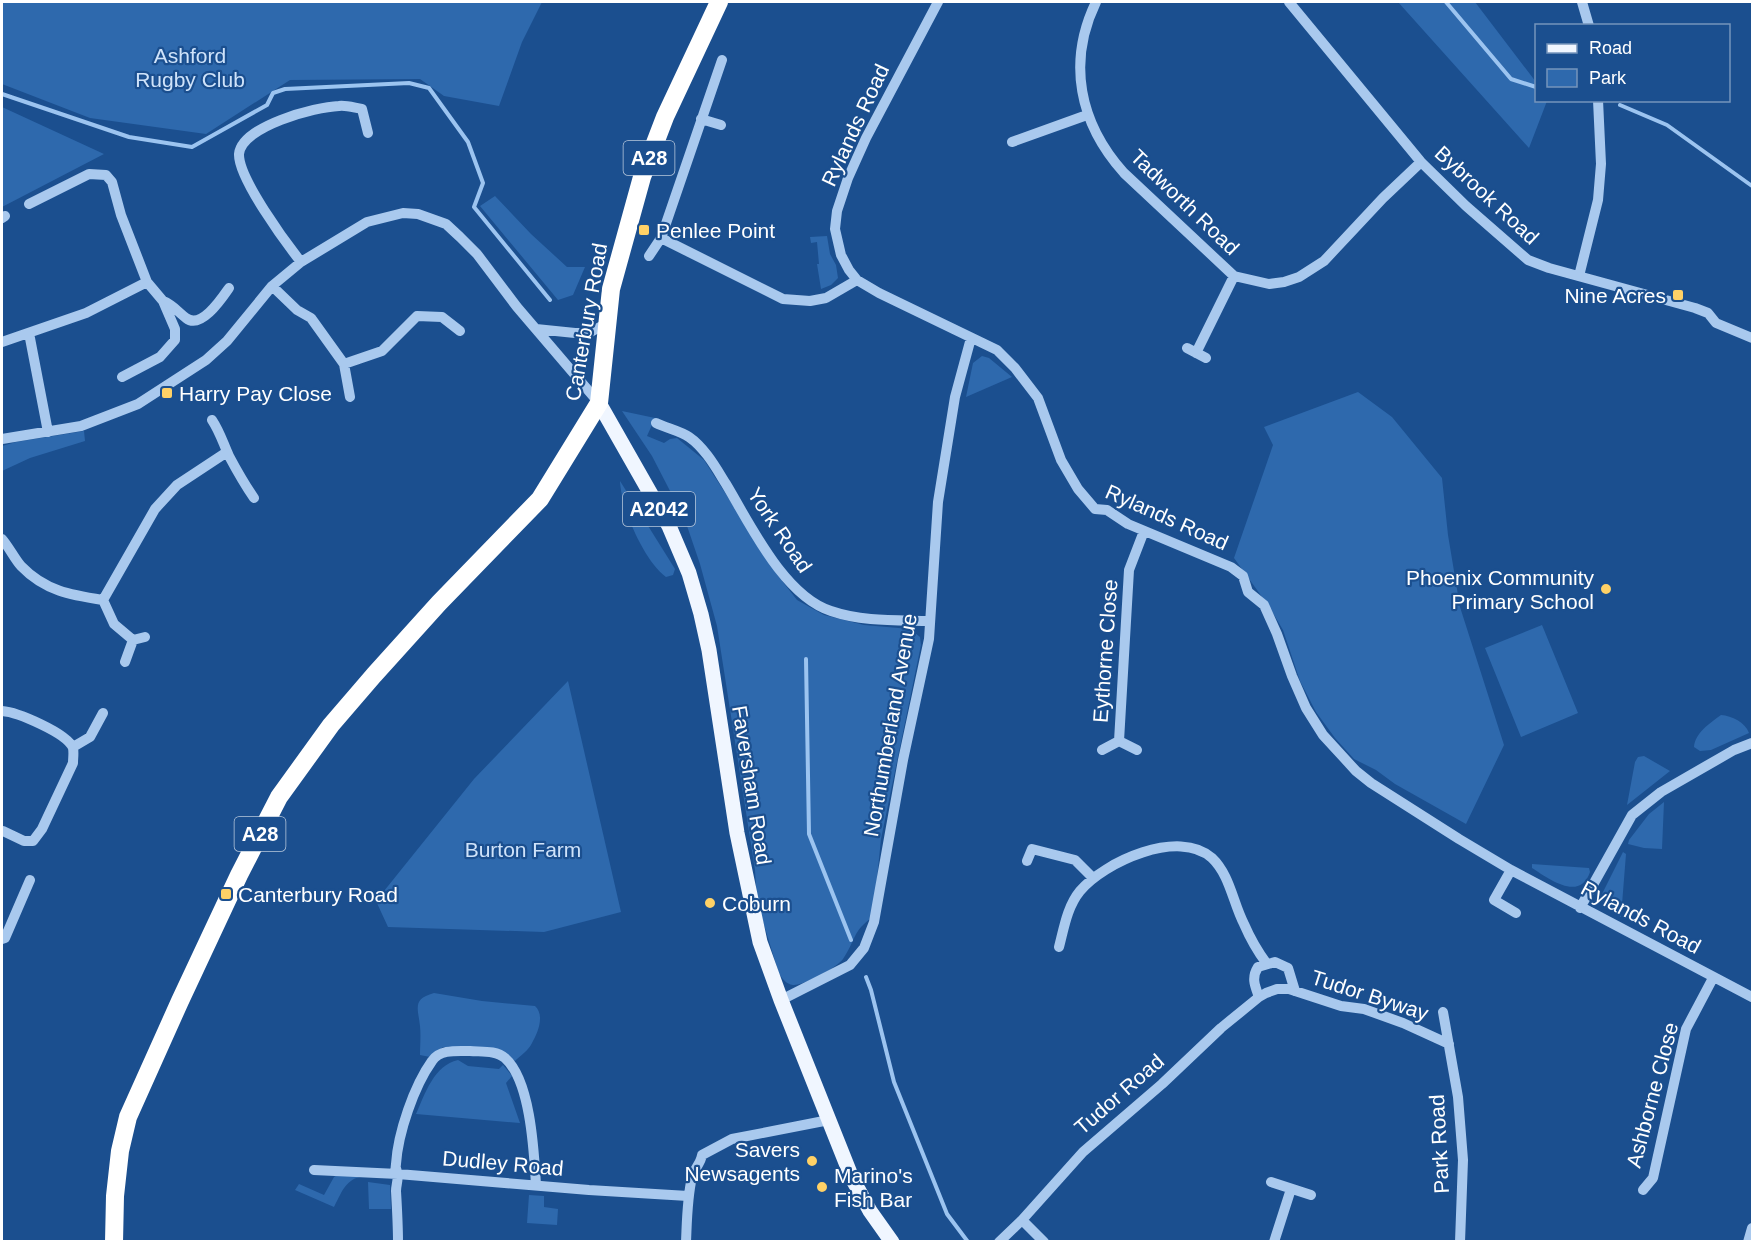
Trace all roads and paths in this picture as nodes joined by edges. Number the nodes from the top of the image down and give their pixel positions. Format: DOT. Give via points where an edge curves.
graph roads {
  1 [pos="719,2"];
  2 [pos="938,2"];
  3 [pos="1096,2"];
  4 [pos="1289,2"];
  5 [pos="1582,2"];
  6 [pos="1588,24"];
  7 [pos="722,60"];
  8 [pos="1598,102"];
  9 [pos="1087,115"];
  10 [pos="701,118"];
  11 [pos="721,125"];
  12 [pos="368,134"];
  13 [pos="1012,142"];
  14 [pos="1421,162"];
  15 [pos="29,204"];
  16 [pos="661,238"];
  17 [pos="649,256"];
  18 [pos="301,262"];
  19 [pos="1234,276"];
  20 [pos="1579,276"];
  21 [pos="857,280"];
  22 [pos="147,282"];
  23 [pos="272,286"];
  24 [pos="229,288"];
  25 [pos="163,301"];
  26 [pos="607,323"];
  27 [pos="536,329"];
  28 [pos="460,331"];
  29 [pos="29,333"];
  30 [pos="971,338"];
  31 [pos="1752,338"];
  32 [pos="2,342"];
  33 [pos="1196,353"];
  34 [pos="345,364"];
  35 [pos="122,377"];
  36 [pos="350,397"];
  37 [pos="598,403"];
  38 [pos="212,420"];
  39 [pos="656,423"];
  40 [pos="48,432"];
  41 [pos="2,439"];
  42 [pos="227,452"];
  43 [pos="254,498"];
  44 [pos="1144,531"];
  45 [pos="2,539"];
  46 [pos="103,600"];
  47 [pos="930,621"];
  48 [pos="146,637"];
  49 [pos="133,640"];
  50 [pos="125,662"];
  51 [pos="2,711"];
  52 [pos="103,713"];
  53 [pos="1119,741"];
  54 [pos="1752,743"];
  55 [pos="73,747"];
  56 [pos="1102,750"];
  57 [pos="1137,750"];
  58 [pos="3,831"];
  59 [pos="1027,861"];
  60 [pos="1511,870"];
  61 [pos="1093,878"];
  62 [pos="30,880"];
  63 [pos="1580,908"];
  64 [pos="1516,913"];
  65 [pos="2,939"];
  66 [pos="1059,947"];
  67 [pos="1267,964"];
  68 [pos="1713,978"];
  69 [pos="1276,989"];
  70 [pos="1295,990"];
  71 [pos="1259,997"];
  72 [pos="1752,997"];
  73 [pos="781,1000"];
  74 [pos="1443,1012"];
  75 [pos="1449,1044"];
  76 [pos="829,1120"];
  77 [pos="314,1170"];
  78 [pos="398,1174"];
  79 [pos="1271,1182"];
  80 [pos="536,1185"];
  81 [pos="1291,1189"];
  82 [pos="1643,1190"];
  83 [pos="688,1196"];
  84 [pos="1311,1196"];
  85 [pos="1022,1220"];
  86 [pos="1752,1228"];
  87 [pos="114,1242"];
  88 [pos="398,1242"];
  89 [pos="687,1242"];
  90 [pos="892,1242"];
  91 [pos="999,1242"];
  92 [pos="1044,1242"];
  93 [pos="1274,1242"];
  94 [pos="1460,1242"];
  95 [pos="1748,1242"];
  1 -- 26 [label="highway, Canterbury Road / A28" via="664,117 642,177 611,289"];
  2 -- 21 [label="street, Rylands Road" via="866,138 837,211 839,249"];
  3 -- 9 [label="street, Tadworth Road" via="1079,58"];
  4 -- 14 [label="street, Bybrook Road"];
  5 -- 6 [label="street"];
  7 -- 10 [label="street"];
  8 -- 20 [label="street" via="1598,200"];
  9 -- 13 [label="street"];
  9 -- 19 [label="street, Tadworth Road" via="1109,156 1124,173"];
  10 -- 11 [label="street"];
  10 -- 16 [label="street"];
  12 -- 18 [label="street" via="362,109 340,106 297,113 276,122 256,132 240,151 244,171 260,204"];
  14 -- 19 [label="street, Tadworth Road" via="1312,270 1269,284"];
  14 -- 20 [label="street, Bybrook Road" via="1528,260"];
  15 -- 22 [label="street" via="89,174 106,175 116,191 116,201"];
  16 -- 17 [label="street"];
  16 -- 21 [label="street" via="783,299 826,298"];
  18 -- 23 [label="street"];
  18 -- 27 [label="street" via="367,222 403,213 418,214 446,224 460,237"];
  19 -- 33 [label="street"];
  20 -- 31 [label="street, Bybrook Road" via="1708,313 1716,323"];
  21 -- 30 [label="street, Rylands Road"];
  22 -- 25 [label="street"];
  22 -- 29 [label="street" via="86,313"];
  23 -- 34 [label="street" via="311,318"];
  23 -- 40 [label="street" via="227,341 160,391 113,415"];
  24 -- 25 [label="street" via="215,308 194,321"];
  25 -- 35 [label="street" via="175,329 175,340 160,357"];
  26 -- 27 [label="street" via="589,333"];
  26 -- 37 [label="highway, Canterbury Road / A28"];
  27 -- 37 [label="street"];
  28 -- 34 [label="street" via="442,317 417,316 382,351"];
  29 -- 32 [label="street"];
  29 -- 40 [label="street"];
  30 -- 44 [label="street, Rylands Road" via="997,350 1034,392 1061,460 1085,498 1095,509 1107,510"];
  30 -- 47 [label="street, Northumberland Avenue" via="955,397 938,502"];
  34 -- 36 [label="street"];
  37 -- 73 [label="main road, Faversham Road / A2042" via="669,526 692,584 709,651 747,886 760,942"];
  37 -- 87 [label="highway, Canterbury Road / A28" via="540,500 374,675 331,725 279,797 128,1117 120,1151"];
  38 -- 42 [label="street"];
  39 -- 47 [label="street, York Road" via="690,438 712,461 755,533 801,595 830,611 868,620"];
  40 -- 41 [label="street"];
  42 -- 43 [label="street"];
  42 -- 46 [label="street" via="177,485 155,509"];
  44 -- 53 [label="street, Eythorne Close" via="1129,570"];
  44 -- 60 [label="street, Rylands Road" via="1231,567 1243,576 1248,592 1264,605 1306,708 1335,749 1371,783"];
  45 -- 46 [label="street" via="20,564 44,583 59,592"];
  46 -- 49 [label="street" via="114,624"];
  47 -- 73 [label="street, Northumberland Avenue" via="874,922 864,948 850,965"];
  48 -- 49 [label="street"];
  49 -- 50 [label="street"];
  51 -- 55 [label="street" via="42,725"];
  52 -- 55 [label="street" via="90,737"];
  53 -- 56 [label="street, Eythorne Close"];
  53 -- 57 [label="street, Eythorne Close"];
  54 -- 63 [label="street" via="1661,792 1636,810"];
  55 -- 58 [label="street" via="73,763 33,841"];
  59 -- 61 [label="street" via="1032,849 1058,855 1075,860"];
  60 -- 63 [label="street, Rylands Road"];
  60 -- 64 [label="street" via="1494,900"];
  61 -- 66 [label="street" via="1078,893 1069,911"];
  61 -- 67 [label="street" via="1155,848 1200,850 1225,875 1244,924"];
  62 -- 65 [label="street"];
  63 -- 68 [label="street, Rylands Road"];
  67 -- 70 [label="street" via="1275,962 1288,968"];
  67 -- 71 [label="street" via="1258,967 1254,974"];
  68 -- 72 [label="street, Rylands Road"];
  68 -- 82 [label="street, Ashborne Close" via="1686,1029 1653,1178"];
  69 -- 70 [label="street, Tudor Byway"];
  69 -- 71 [label="street, Tudor Road"];
  70 -- 75 [label="street, Tudor Byway" via="1341,1006 1367,1010"];
  71 -- 85 [label="street, Tudor Road" via="1083,1152"];
  73 -- 76 [label="main road, Faversham Road / A2042"];
  74 -- 75 [label="street, Park Road"];
  75 -- 94 [label="street, Park Road" via="1463,1160"];
  76 -- 83 [label="street" via="732,1139 702,1155"];
  76 -- 90 [label="main road, Faversham Road / A2042" via="852,1178"];
  77 -- 78 [label="street, Dudley Road"];
  78 -- 80 [label="street, Dudley Road"];
  78 -- 80 [label="street" via="395,1167 400,1137 410,1103 433,1059 445,1052 494,1052 505,1058 521,1086 534,1145"];
  78 -- 88 [label="street"];
  79 -- 81 [label="street"];
  80 -- 83 [label="street, Dudley Road"];
  81 -- 84 [label="street"];
  81 -- 93 [label="street"];
  83 -- 89 [label="street"];
  85 -- 91 [label="street, Tudor Road"];
  85 -- 92 [label="street"];
  86 -- 95 [label="street"];
}
